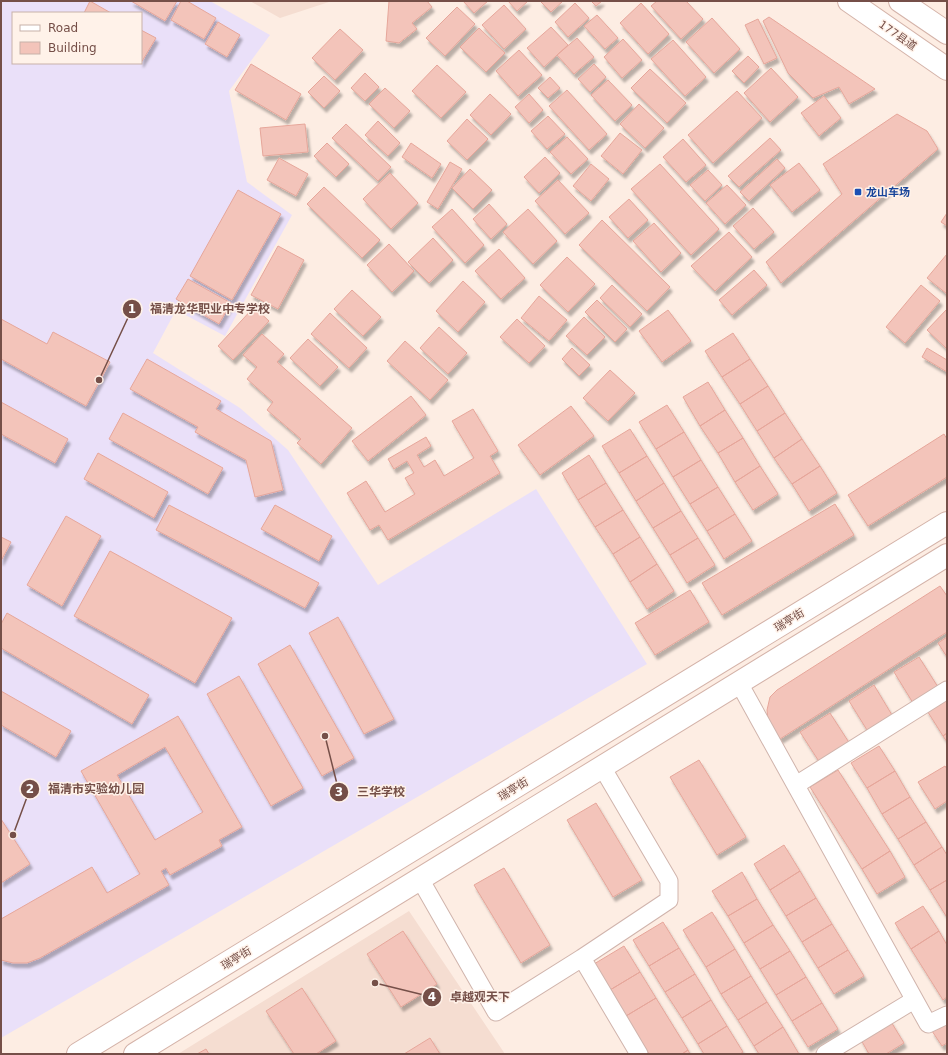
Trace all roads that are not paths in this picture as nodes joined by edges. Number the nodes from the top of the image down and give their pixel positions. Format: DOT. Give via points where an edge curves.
graph roads {
  1 [pos="849,1"];
  2 [pos="900,1"];
  3 [pos="947,33"];
  4 [pos="947,69"];
  5 [pos="947,523"];
  6 [pos="947,555"];
  7 [pos="739,683"];
  8 [pos="947,690"];
  9 [pos="602,767"];
  10 [pos="796,785"];
  11 [pos="420,879"];
  12 [pos="582,958"];
  13 [pos="914,1000"];
  14 [pos="947,1015"];
  15 [pos="78,1054"];
  16 [pos="135,1054"];
  17 [pos="639,1054"];
  18 [pos="825,1054"];
  1 -- 4 [label="main road, 177县道"];
  2 -- 3 [label="main road"];
  5 -- 15 [label="main road, 瑞亭街"];
  6 -- 7 [label="main road"];
  7 -- 9 [label="main road"];
  7 -- 10 [label="street"];
  8 -- 10 [label="street"];
  9 -- 11 [label="main road"];
  9 -- 12 [label="street" via="669,882 669,900"];
  10 -- 13 [label="street"];
  11 -- 12 [label="street" via="496,1012"];
  11 -- 16 [label="main road"];
  12 -- 17 [label="street"];
  13 -- 14 [label="street" via="928,1024"];
  13 -- 18 [label="street"];
}
